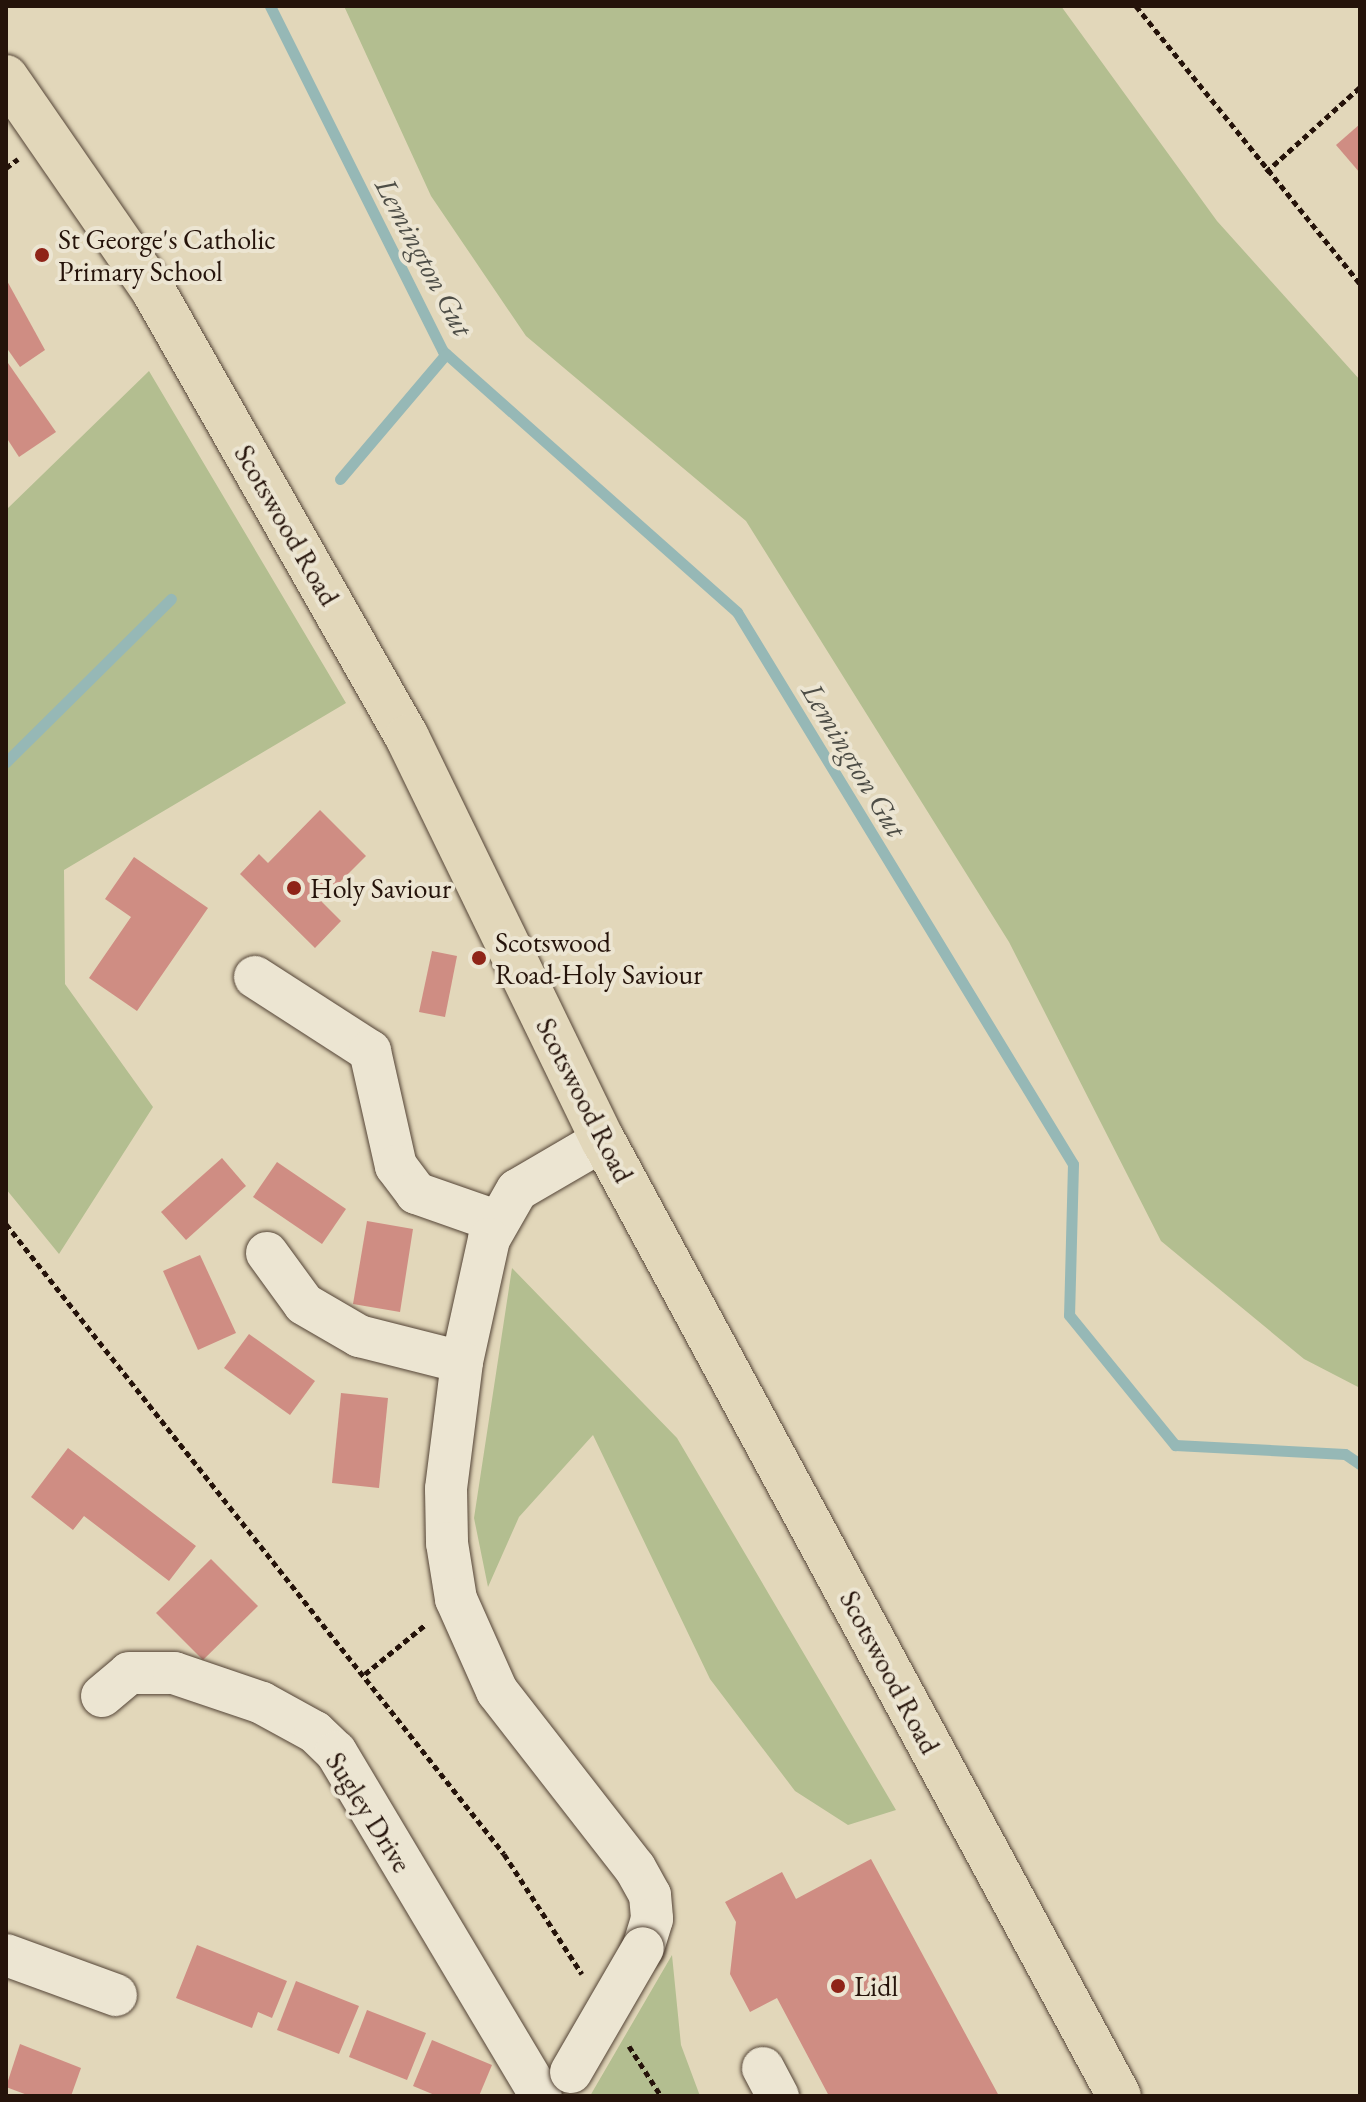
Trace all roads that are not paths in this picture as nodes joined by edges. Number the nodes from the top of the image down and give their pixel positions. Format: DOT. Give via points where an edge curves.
graph roads {
  1 [pos="6,77"];
  2 [pos="255,977"];
  3 [pos="603,1140"];
  4 [pos="496,1221"];
  5 [pos="267,1253"];
  6 [pos="462,1362"];
  7 [pos="102,1696"];
  8 [pos="6,1955"];
  9 [pos="116,1995"];
  10 [pos="559,2088"];
  11 [pos="1119,2096"];
  1 -- 3 [label="main road, Scotswood Road" via="153,290 407,737"];
  2 -- 4 [label="street" via="370,1051 396,1166 416,1193"];
  3 -- 4 [label="street" via="517,1190"];
  3 -- 11 [label="main road, Scotswood Road"];
  4 -- 6 [label="street"];
  5 -- 6 [label="street" via="304,1304 359,1336"];
  6 -- 10 [label="street, bridge" via="446,1489 456,1599 474,1648 515,1717 635,1868 650,1895 652,1919 643,1948"];
  7 -- 10 [label="street, Sugley Drive" via="129,1673 174,1673 262,1703 315,1732 336,1752"];
  8 -- 9 [label="street"];
}
